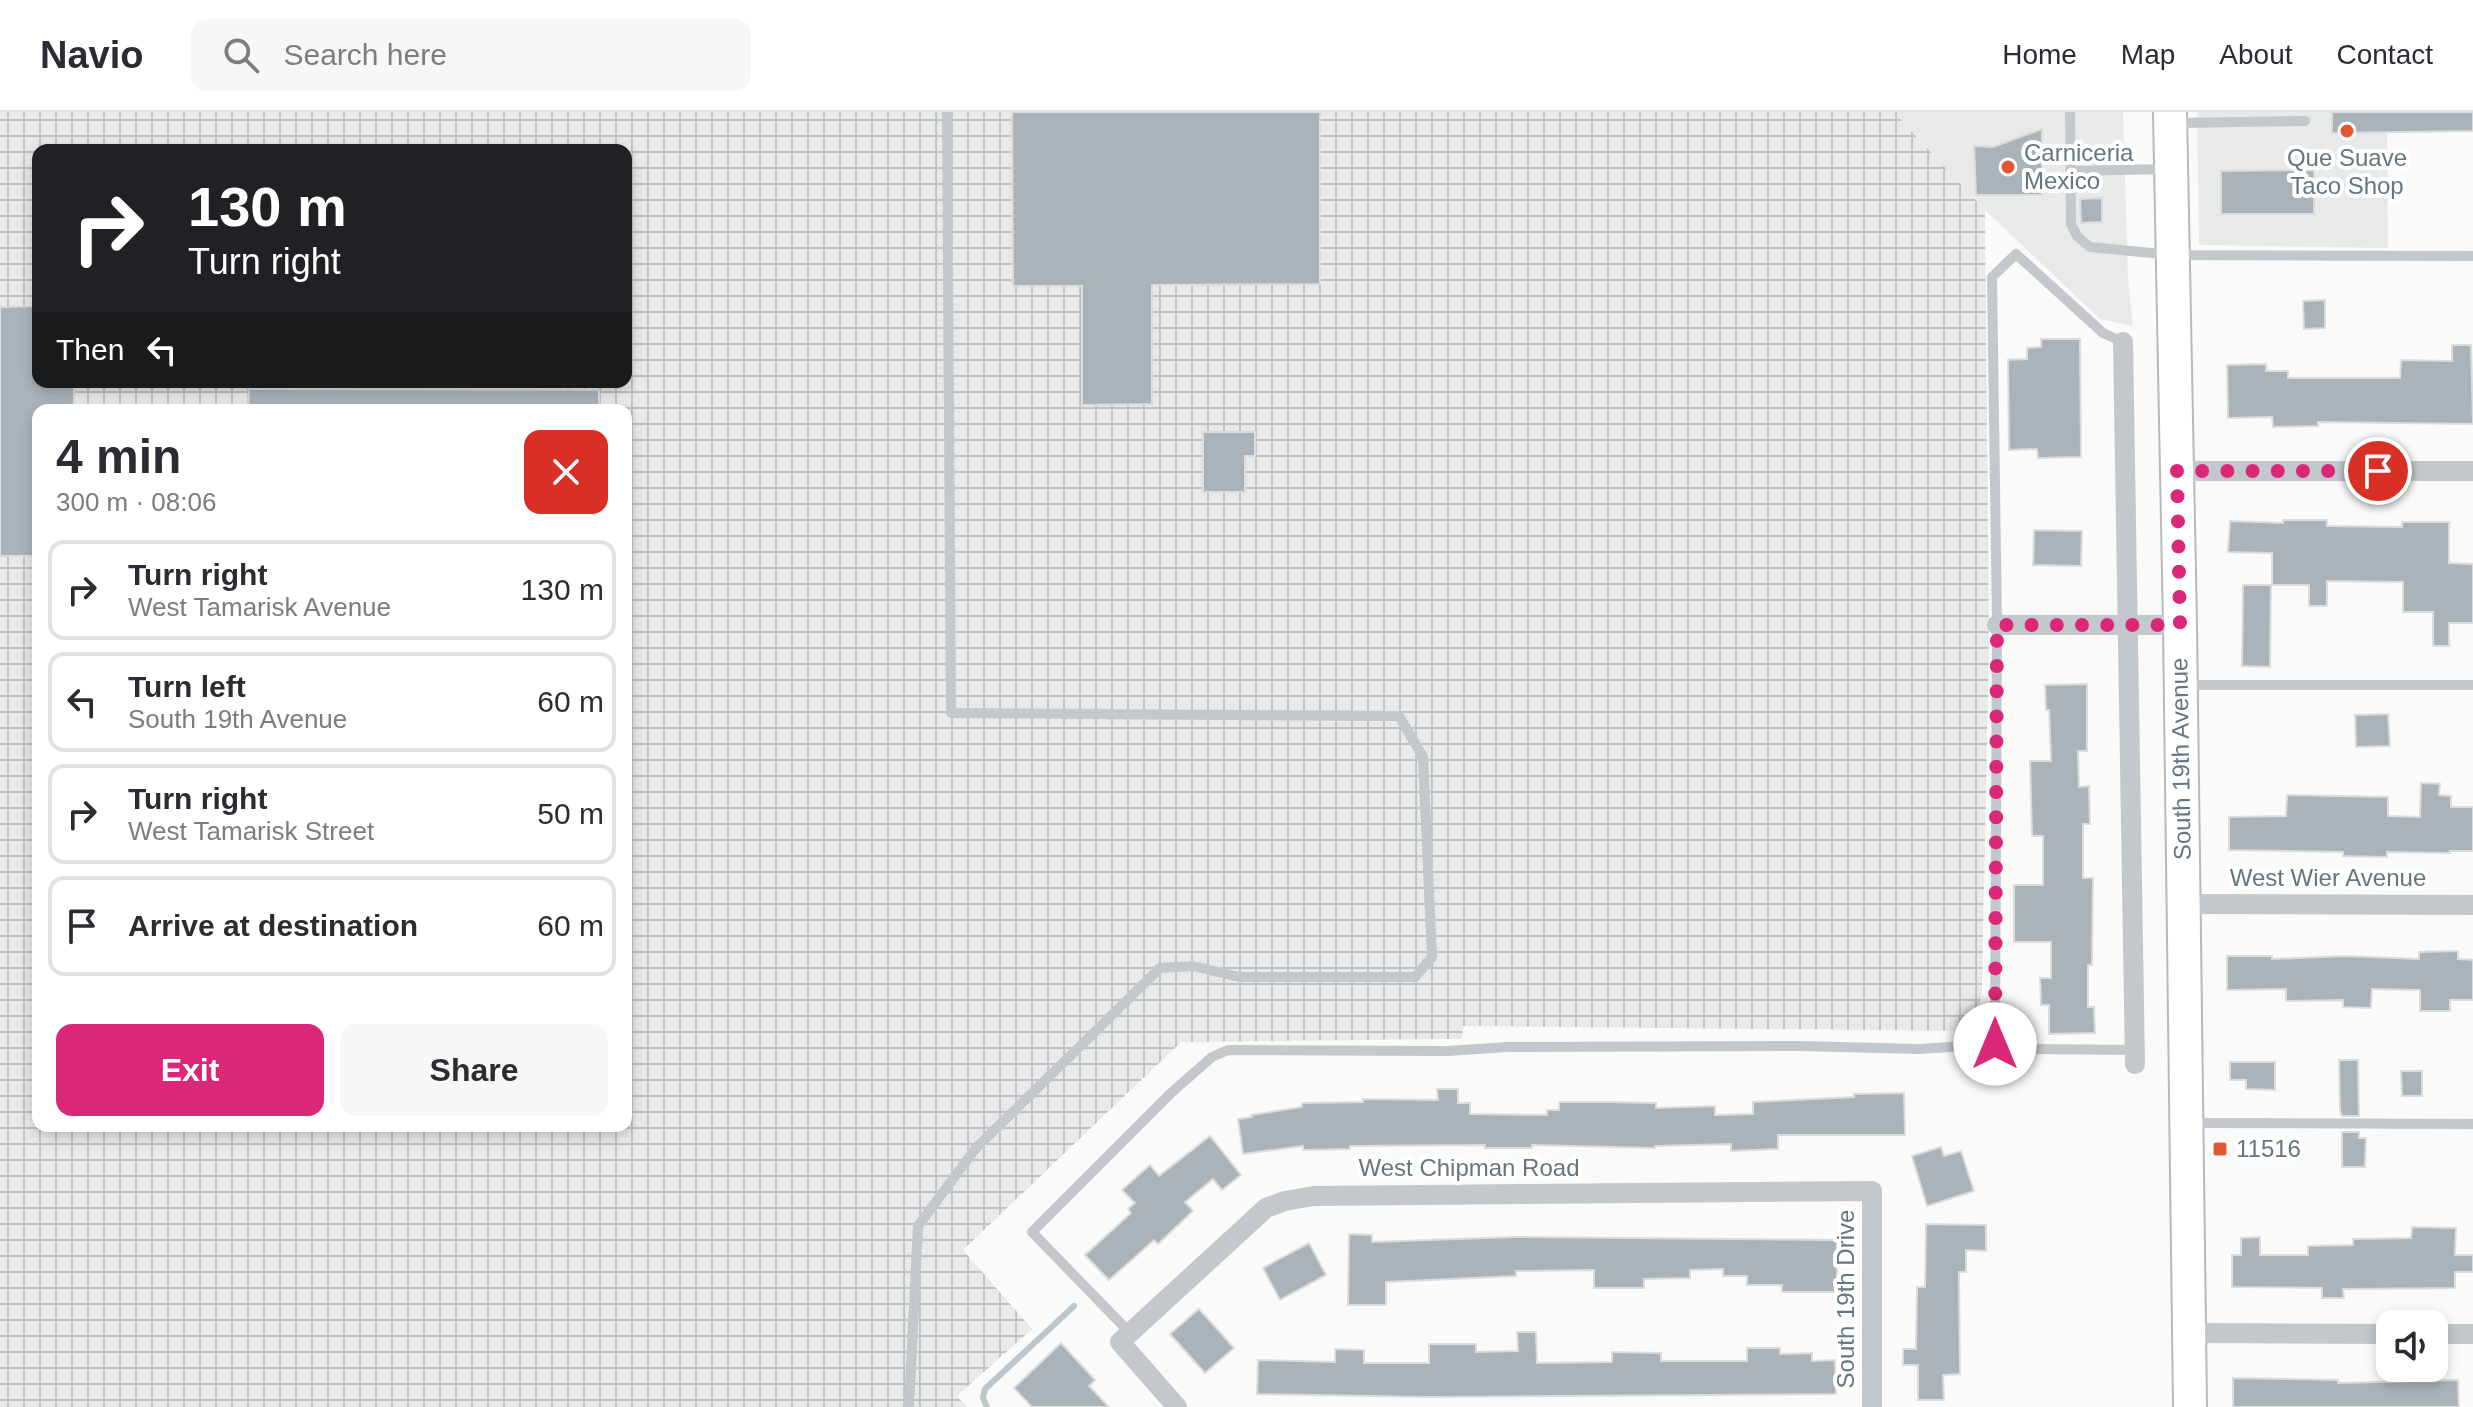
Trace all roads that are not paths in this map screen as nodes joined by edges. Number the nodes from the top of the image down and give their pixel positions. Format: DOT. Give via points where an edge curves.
graph roads {
  1 [pos="947,112"];
  2 [pos="2070,112"];
  3 [pos="2170,118"];
  4 [pos="2305,121"];
  5 [pos="2171,169"];
  6 [pos="2071,171"];
  7 [pos="2172,255"];
  8 [pos="2473,256"];
  9 [pos="2123,342"];
  10 [pos="2177,471"];
  11 [pos="2473,471"];
  12 [pos="1997,625"];
  13 [pos="2129,625"];
  14 [pos="2180,625"];
  15 [pos="2180,685"];
  16 [pos="2473,685"];
  17 [pos="2183,904"];
  18 [pos="2473,905"];
  19 [pos="1995,1044"];
  20 [pos="2135,1057"];
  21 [pos="2185,1123"];
  22 [pos="2473,1124"];
  23 [pos="1872,1191"];
  24 [pos="2188,1333"];
  25 [pos="2376,1334"];
  26 [pos="2448,1334"];
  27 [pos="2473,1334"];
  28 [pos="1125,1338"];
  29 [pos="909,1407"];
  30 [pos="1177,1407"];
  31 [pos="1872,1407"];
  32 [pos="2190,1407"];
  1 -- 29 [label="lane" via="951,713 1399,716 1423,757 1432,957 1415,977 1239,977 1193,966 1160,968 976,1148 918,1226"];
  2 -- 6 [label="lane"];
  3 -- 4 [label="lane"];
  3 -- 5 [label="main road, South 19th Avenue"];
  5 -- 6 [label="lane"];
  5 -- 7 [label="main road, South 19th Avenue"];
  6 -- 7 [label="lane" via="2071,224 2090,247"];
  7 -- 8 [label="lane"];
  7 -- 10 [label="main road, South 19th Avenue"];
  9 -- 12 [label="lane" via="2103,333 2016,254 1992,277"];
  9 -- 13 [label="street"];
  10 -- 11 [label="street"];
  10 -- 14 [label="main road, South 19th Avenue"];
  12 -- 13 [label="street"];
  12 -- 19 [label="lane"];
  13 -- 14 [label="street"];
  13 -- 20 [label="street"];
  14 -- 15 [label="main road, South 19th Avenue"];
  15 -- 16 [label="lane"];
  15 -- 17 [label="main road, South 19th Avenue"];
  17 -- 18 [label="street, West Wier Avenue"];
  17 -- 21 [label="main road, South 19th Avenue"];
  19 -- 20 [label="lane"];
  19 -- 28 [label="lane" via="1919,1049 1228,1050 1212,1057 1171,1093 1032,1232"];
  21 -- 22 [label="lane"];
  21 -- 24 [label="main road, South 19th Avenue"];
  23 -- 28 [label="street, West Chipman Road" via="1298,1197 1266,1208"];
  23 -- 31 [label="street, South 19th Drive"];
  24 -- 25 [label="street"];
  24 -- 32 [label="main road, South 19th Avenue"];
  26 -- 27 [label="street"];
  28 -- 30 [label="street"];
}
